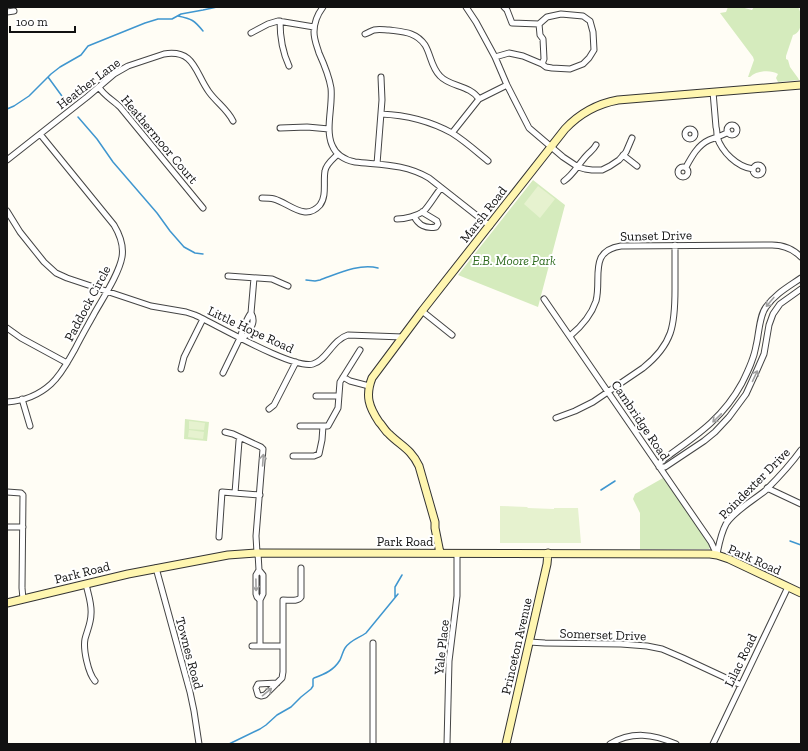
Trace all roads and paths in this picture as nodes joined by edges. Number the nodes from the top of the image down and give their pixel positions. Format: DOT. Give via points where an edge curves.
graph roads {
  1 [pos="323,7"];
  2 [pos="466,7"];
  3 [pos="504,7"];
  4 [pos="14,11"];
  5 [pos="7,12"];
  6 [pos="280,21"];
  7 [pos="539,24"];
  8 [pos="314,27"];
  9 [pos="251,33"];
  10 [pos="365,34"];
  11 [pos="495,57"];
  12 [pos="542,64"];
  13 [pos="289,66"];
  14 [pos="381,77"];
  15 [pos="507,85"];
  16 [pos="801,85"];
  17 [pos="99,87"];
  18 [pos="713,92"];
  19 [pos="479,99"];
  20 [pos="381,114"];
  21 [pos="233,121"];
  22 [pos="280,128"];
  23 [pos="329,129"];
  24 [pos="728,132"];
  25 [pos="452,133"];
  26 [pos="40,134"];
  27 [pos="693,137"];
  28 [pos="718,137"];
  29 [pos="632,138"];
  30 [pos="596,145"];
  31 [pos="551,146"];
  32 [pos="700,146"];
  33 [pos="338,154"];
  34 [pos="624,155"];
  35 [pos="7,160"];
  36 [pos="488,161"];
  37 [pos="377,164"];
  38 [pos="637,166"];
  39 [pos="578,167"];
  40 [pos="686,167"];
  41 [pos="753,169"];
  42 [pos="564,181"];
  43 [pos="441,188"];
  44 [pos="262,198"];
  45 [pos="203,208"];
  46 [pos="7,211"];
  47 [pos="422,212"];
  48 [pos="414,216"];
  49 [pos="397,219"];
  50 [pos="490,226"];
  51 [pos="675,245"];
  52 [pos="801,257"];
  53 [pos="228,276"];
  54 [pos="254,278"];
  55 [pos="801,278"];
  56 [pos="288,286"];
  57 [pos="801,289"];
  58 [pos="107,291"];
  59 [pos="544,299"];
  60 [pos="422,311"];
  61 [pos="203,319"];
  62 [pos="7,328"];
  63 [pos="452,335"];
  64 [pos="570,336"];
  65 [pos="403,337"];
  66 [pos="240,338"];
  67 [pos="360,350"];
  68 [pos="296,362"];
  69 [pos="67,363"];
  70 [pos="181,368"];
  71 [pos="223,373"];
  72 [pos="343,377"];
  73 [pos="369,386"];
  74 [pos="738,389"];
  75 [pos="609,392"];
  76 [pos="746,394"];
  77 [pos="316,396"];
  78 [pos="339,396"];
  79 [pos="22,399"];
  80 [pos="7,402"];
  81 [pos="269,409"];
  82 [pos="556,418"];
  83 [pos="30,426"];
  84 [pos="300,426"];
  85 [pos="323,426"];
  86 [pos="225,432"];
  87 [pos="241,438"];
  88 [pos="801,450"];
  89 [pos="293,456"];
  90 [pos="659,466"];
  91 [pos="767,488"];
  92 [pos="7,492"];
  93 [pos="235,493"];
  94 [pos="260,495"];
  95 [pos="801,504"];
  96 [pos="7,527"];
  97 [pos="23,527"];
  98 [pos="218,537"];
  99 [pos="258,553"];
  100 [pos="442,553"];
  101 [pos="458,553"];
  102 [pos="548,553"];
  103 [pos="717,555"];
  104 [pos="156,568"];
  105 [pos="301,568"];
  106 [pos="86,584"];
  107 [pos="788,587"];
  108 [pos="801,592"];
  109 [pos="23,599"];
  110 [pos="7,603"];
  111 [pos="529,642"];
  112 [pos="373,643"];
  113 [pos="252,646"];
  114 [pos="260,646"];
  115 [pos="283,646"];
  116 [pos="95,681"];
  117 [pos="277,683"];
  118 [pos="741,685"];
  119 [pos="199,744"];
  120 [pos="373,744"];
  121 [pos="447,744"];
  122 [pos="506,744"];
  123 [pos="610,744"];
  124 [pos="676,744"];
  125 [pos="713,744"];
  1 -- 8 [label="street"];
  2 -- 11 [label="street"];
  3 -- 7 [label="street" via="512,24"];
  4 -- 5 [label="street"];
  6 -- 8 [label="street"];
  6 -- 9 [label="street"];
  6 -- 13 [label="street" via="282,46"];
  7 -- 12 [label="street" via="543,40"];
  7 -- 12 [label="street" via="547,17 561,14 583,16 590,21 593,32 594,50 583,64 570,69 546,67"];
  8 -- 23 [label="street" via="314,36 331,89"];
  10 -- 19 [label="street" via="374,30 386,30 416,36 425,46 434,69 440,76 469,90"];
  11 -- 12 [label="street" via="509,53"];
  11 -- 15 [label="street"];
  14 -- 20 [label="street"];
  15 -- 19 [label="street"];
  15 -- 31 [label="street" via="529,128"];
  16 -- 18 [label="street, Marsh Road"];
  17 -- 21 [label="street, Heather Lane" via="128,66 164,54 178,54 187,58 196,68 209,92"];
  17 -- 26 [label="street, Heather Lane"];
  17 -- 45 [label="street, Heathermoor Court" via="120,107"];
  18 -- 28 [label="street"];
  18 -- 31 [label="street, Marsh Road" via="618,100 599,105 584,112 572,122"];
  19 -- 25 [label="street"];
  20 -- 25 [label="street" via="420,120"];
  20 -- 37 [label="street"];
  22 -- 23 [label="street"];
  23 -- 33 [label="street" via="330,140"];
  24 -- 28 [label="street"];
  25 -- 36 [label="street"];
  26 -- 35 [label="street, Heather Lane"];
  26 -- 58 [label="street, Paddock Circle" via="119,233 122,256"];
  27 -- 32 [label="street"];
  28 -- 32 [label="street"];
  28 -- 41 [label="street" via="725,152 740,165"];
  29 -- 34 [label="street"];
  30 -- 39 [label="street"];
  31 -- 39 [label="street"];
  31 -- 50 [label="street, Marsh Road"];
  32 -- 40 [label="street"];
  33 -- 37 [label="street" via="349,161"];
  33 -- 44 [label="street" via="325,170 322,202 313,210 298,211 284,203"];
  34 -- 38 [label="street"];
  34 -- 39 [label="street" via="616,163 602,170"];
  37 -- 43 [label="street" via="412,170"];
  39 -- 42 [label="street"];
  43 -- 47 [label="street"];
  43 -- 50 [label="street"];
  46 -- 58 [label="street, Little Hope Road" via="20,232 50,268 63,277"];
  47 -- 48 [label="street"];
  47 -- 48 [label="street" via="437,221 436,227 422,225"];
  48 -- 49 [label="street"];
  50 -- 60 [label="street, Marsh Road"];
  51 -- 52 [label="street, Sunset Drive" via="779,245"];
  51 -- 64 [label="street, Sunset Drive" via="621,246 606,251 598,263 598,290 592,311"];
  51 -- 75 [label="street" via="675,316 668,339 651,362"];
  53 -- 54 [label="street"];
  54 -- 56 [label="street" via="272,279"];
  54 -- 66 [label="street" via="253,323 247,335"];
  55 -- 74 [label="street, one-way" via="776,295 765,308 752,361"];
  76 -- 57 [label="street, one-way" via="764,354 772,314 780,304"];
  58 -- 61 [label="street, Little Hope Road" via="151,306 186,312"];
  58 -- 69 [label="street, Paddock Circle"];
  59 -- 64 [label="street, Cambridge Road"];
  60 -- 63 [label="street"];
  60 -- 65 [label="street, Marsh Road"];
  61 -- 66 [label="street, Little Hope Road"];
  61 -- 70 [label="street"];
  62 -- 69 [label="street"];
  64 -- 75 [label="street, Cambridge Road"];
  65 -- 68 [label="street, Little Hope Road" via="348,335 337,341 316,363 304,365"];
  65 -- 73 [label="street, Marsh Road" via="375,373"];
  66 -- 68 [label="street, Little Hope Road"];
  66 -- 71 [label="street"];
  67 -- 72 [label="street"];
  68 -- 81 [label="street" via="274,405"];
  69 -- 79 [label="street, Paddock Circle" via="52,383"];
  72 -- 73 [label="street" via="350,382"];
  72 -- 78 [label="street"];
  73 -- 100 [label="street" via="369,401 375,416 389,434 416,459"];
  74 -- 76 [label="street"];
  74 -- 90 [label="street, one-way" via="710,424 660,461"];
  75 -- 82 [label="street" via="584,407"];
  75 -- 90 [label="street, Cambridge Road"];
  76 -- 90 [label="street" via="715,432 666,467"];
  77 -- 78 [label="street"];
  78 -- 85 [label="street" via="337,410 328,426"];
  79 -- 80 [label="street, Paddock Circle"];
  79 -- 83 [label="street"];
  84 -- 85 [label="street"];
  85 -- 89 [label="street" via="319,454"];
  86 -- 87 [label="street"];
  87 -- 93 [label="street"];
  94 -- 87 [label="street, one-way" via="263,449"];
  88 -- 91 [label="street, Poindexter Drive" via="785,471"];
  90 -- 103 [label="street, Cambridge Road" via="711,542"];
  91 -- 95 [label="street"];
  91 -- 103 [label="street, Poindexter Drive" via="729,520 721,537"];
  92 -- 97 [label="street" via="23,494"];
  93 -- 94 [label="street"];
  93 -- 98 [label="street" via="222,492"];
  94 -- 99 [label="street" via="256,536"];
  96 -- 97 [label="street"];
  97 -- 109 [label="street"];
  99 -- 100 [label="street, Park Road"];
  99 -- 104 [label="street, Park Road" via="228,555"];
  99 -- 114 [label="street" via="259,570 263,575"];
  100 -- 101 [label="street, Park Road"];
  101 -- 102 [label="street, Park Road"];
  101 -- 121 [label="street, Yale Place" via="457,599 449,661"];
  102 -- 103 [label="street, Park Road"];
  102 -- 111 [label="street, Princeton Avenue"];
  103 -- 107 [label="street, Park Road"];
  104 -- 106 [label="street, Park Road"];
  104 -- 119 [label="street, Townes Road" via="190,692"];
  105 -- 115 [label="street" via="300,599 283,600"];
  106 -- 109 [label="street, Park Road"];
  106 -- 116 [label="street" via="92,615 84,648 89,671"];
  107 -- 108 [label="street, Park Road"];
  107 -- 118 [label="street, Lilac Road"];
  109 -- 110 [label="street, Park Road"];
  111 -- 118 [label="street, Somerset Drive" via="621,644 662,649"];
  111 -- 122 [label="street, Princeton Avenue"];
  112 -- 120 [label="street"];
  113 -- 114 [label="street"];
  114 -- 115 [label="street"];
  115 -- 117 [label="street" via="283,672"];
  118 -- 125 [label="street, Lilac Road"];
  123 -- 124 [label="street" via="639,735 657,737"];
}
